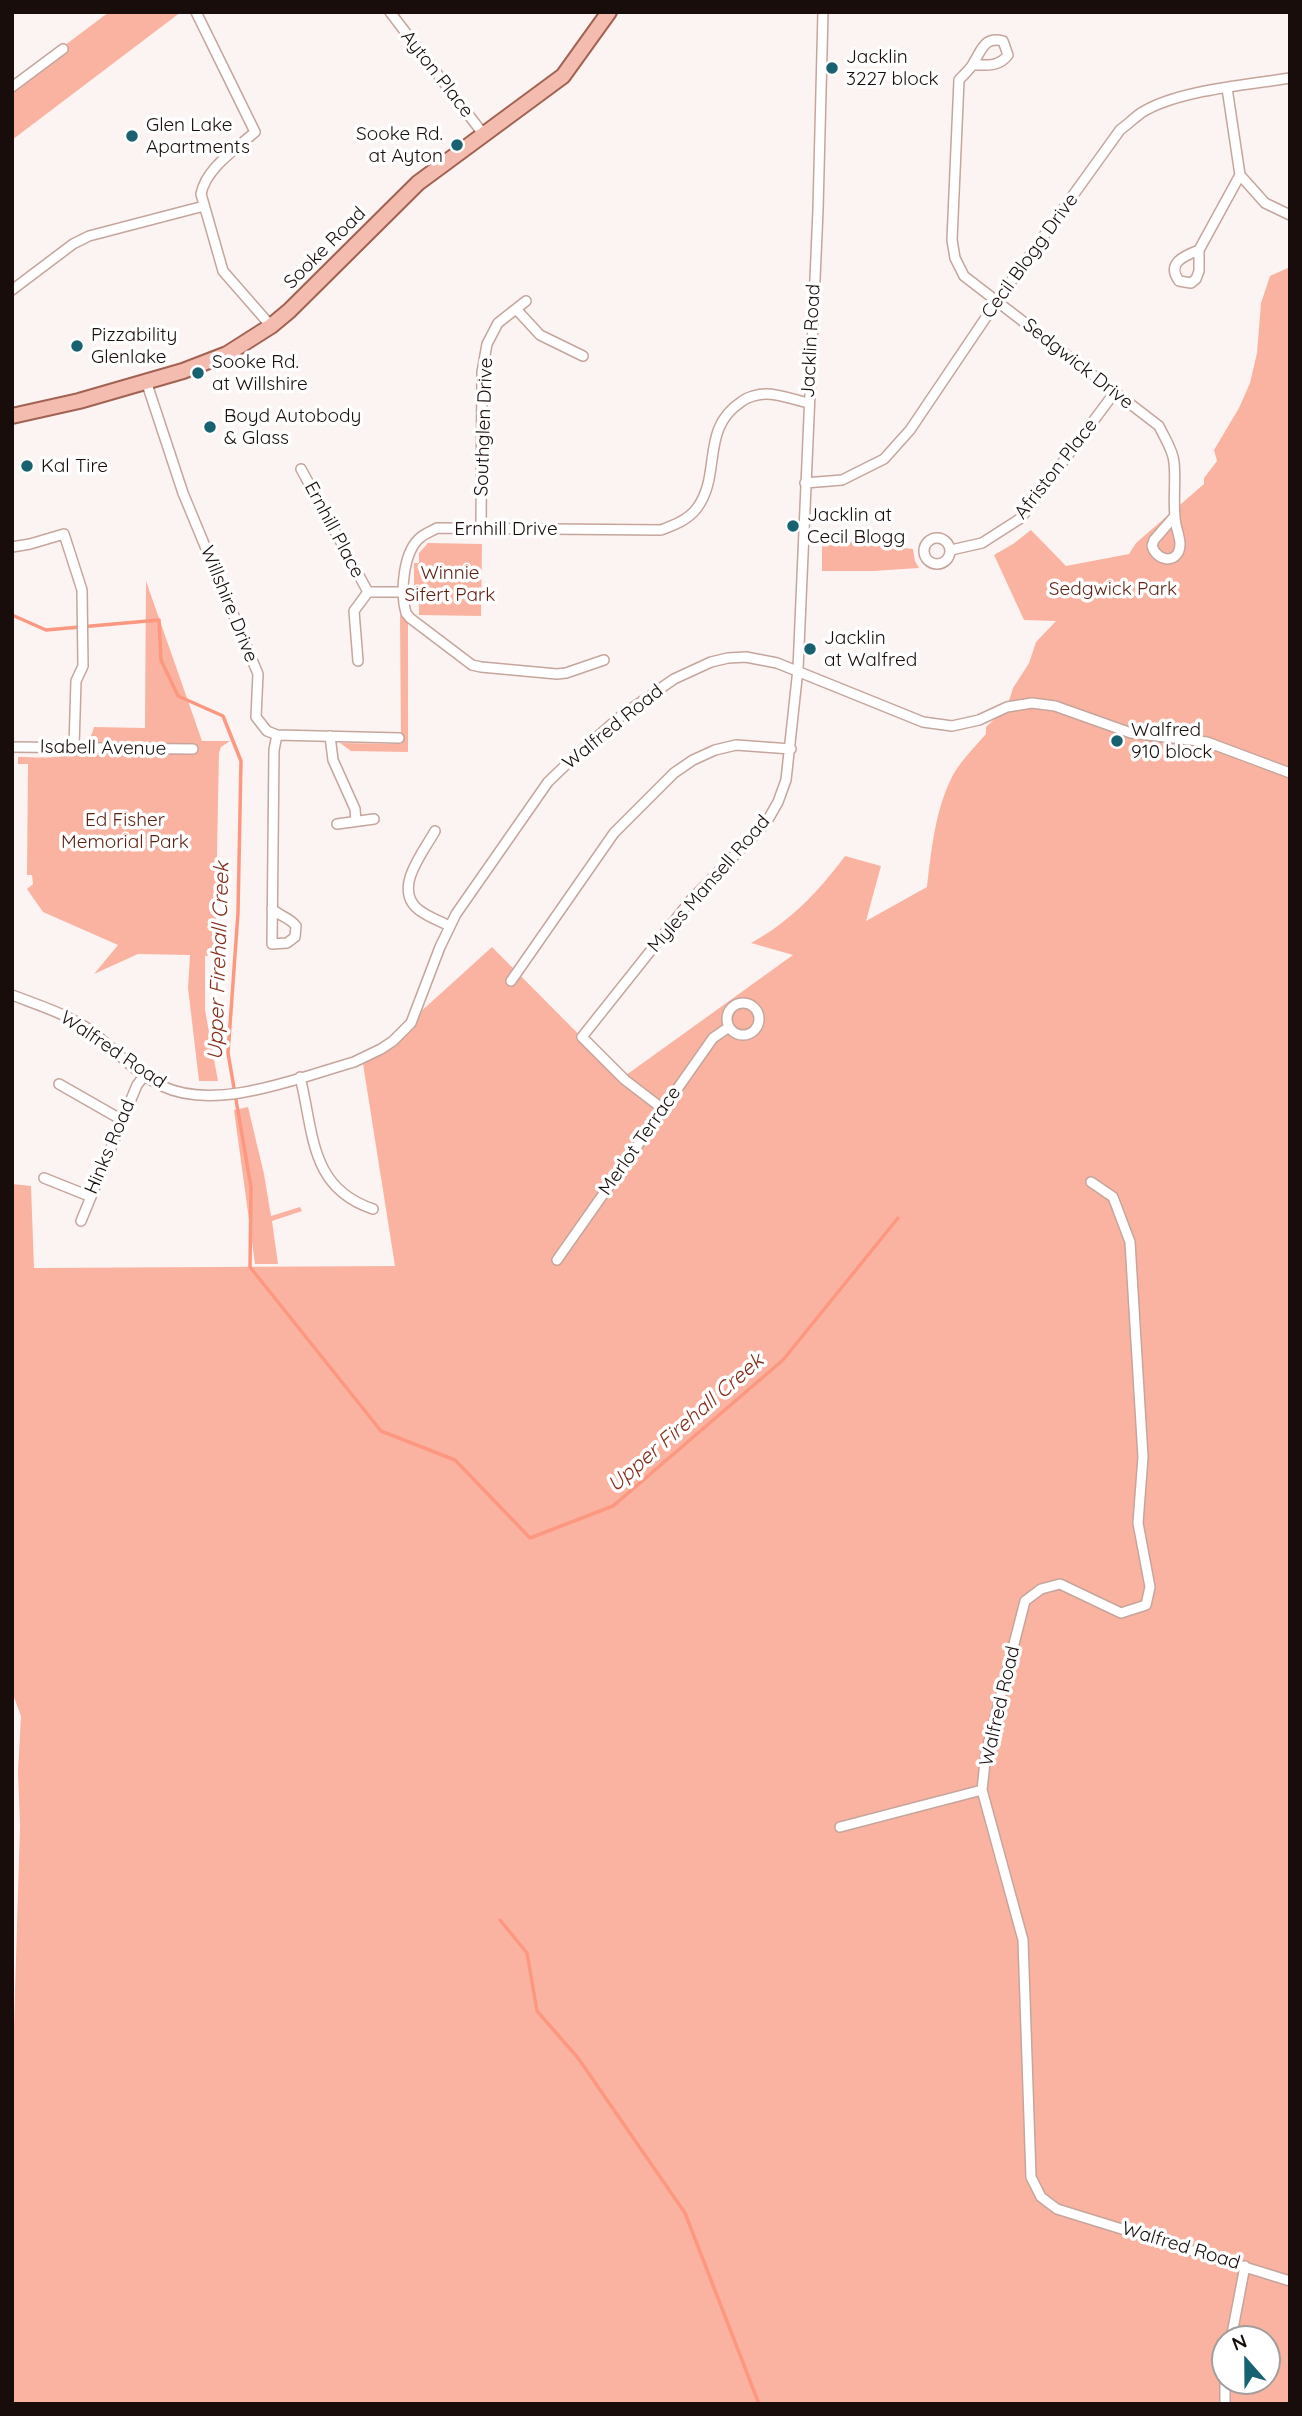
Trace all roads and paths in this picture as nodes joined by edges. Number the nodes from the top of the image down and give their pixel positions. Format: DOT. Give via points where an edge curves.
graph roads {
  1 [pos="196,12"];
  2 [pos="390,12"];
  3 [pos="608,12"];
  4 [pos="823,12"];
  5 [pos="63,49"];
  6 [pos="973,65"];
  7 [pos="1290,78"];
  8 [pos="12,87"];
  9 [pos="1227,88"];
  10 [pos="484,135"];
  11 [pos="1240,175"];
  12 [pos="204,206"];
  13 [pos="1290,215"];
  14 [pos="1199,250"];
  15 [pos="12,290"];
  16 [pos="526,301"];
  17 [pos="997,301"];
  18 [pos="516,309"];
  19 [pos="271,326"];
  20 [pos="583,356"];
  21 [pos="146,382"];
  22 [pos="1115,392"];
  23 [pos="808,403"];
  24 [pos="12,416"];
  25 [pos="301,469"];
  26 [pos="805,483"];
  27 [pos="1174,517"];
  28 [pos="481,528"];
  29 [pos="12,547"];
  30 [pos="951,550"];
  31 [pos="368,592"];
  32 [pos="404,592"];
  33 [pos="604,660"];
  34 [pos="358,661"];
  35 [pos="798,670"];
  36 [pos="276,735"];
  37 [pos="330,736"];
  38 [pos="399,738"];
  39 [pos="12,747"];
  40 [pos="74,747"];
  41 [pos="193,749"];
  42 [pos="791,749"];
  43 [pos="1290,773"];
  44 [pos="374,819"];
  45 [pos="356,821"];
  46 [pos="337,824"];
  47 [pos="435,831"];
  48 [pos="272,909"];
  49 [pos="449,926"];
  50 [pos="511,981"];
  51 [pos="12,995"];
  52 [pos="729,1027"];
  53 [pos="144,1076"];
  54 [pos="300,1077"];
  55 [pos="59,1084"];
  56 [pos="663,1109"];
  57 [pos="122,1120"];
  58 [pos="44,1178"];
  59 [pos="1091,1182"];
  60 [pos="89,1196"];
  61 [pos="373,1209"];
  62 [pos="80,1221"];
  63 [pos="556,1260"];
  64 [pos="982,1790"];
  65 [pos="841,1827"];
  66 [pos="1245,2266"];
  67 [pos="1290,2281"];
  68 [pos="1234,2325"];
  1 -- 12 [label="street" via="255,132 203,183"];
  2 -- 10 [label="street, Ayton Place"];
  3 -- 10 [label="main road, Sooke Road" via="563,76"];
  4 -- 23 [label="street, Jacklin Road"];
  5 -- 8 [label="street"];
  6 -- 17 [label="street, Sedgwick Drive" via="959,80 952,240 964,276"];
  7 -- 9 [label="street, Cecil Blogg Drive"];
  9 -- 11 [label="street"];
  9 -- 17 [label="street, Cecil Blogg Drive" via="1169,101 1143,112 1120,130"];
  10 -- 19 [label="main road, Sooke Road" via="418,183"];
  11 -- 13 [label="street" via="1265,203"];
  11 -- 14 [label="street"];
  12 -- 15 [label="street" via="89,236"];
  12 -- 19 [label="street" via="223,271"];
  16 -- 18 [label="street, Southglen Drive"];
  17 -- 22 [label="street, Sedgwick Drive"];
  17 -- 26 [label="street, Cecil Blogg Drive" via="910,430 884,459 842,480"];
  18 -- 20 [label="street" via="540,335"];
  18 -- 28 [label="street, Southglen Drive" via="498,323 487,344 482,372"];
  19 -- 21 [label="main road, Sooke Road" via="227,354"];
  21 -- 24 [label="main road, Sooke Road"];
  21 -- 36 [label="street, Willshire Drive" via="183,493 258,674 256,717"];
  22 -- 27 [label="street, Sedgwick Drive" via="1159,426 1174,459"];
  22 -- 30 [label="street, Afriston Place" via="1021,518 982,543"];
  23 -- 26 [label="street, Jacklin Road"];
  23 -- 28 [label="street, Ernhill Drive" via="766,394 746,398 731,408 719,425 698,507 684,521 661,530"];
  25 -- 31 [label="street, Ernhill Place"];
  26 -- 35 [label="street, Jacklin Road"];
  28 -- 32 [label="street, Ernhill Drive" via="437,528 420,538 410,554"];
  29 -- 40 [label="street" via="64,534 82,590 83,666 76,681"];
  31 -- 32 [label="street, Ernhill Place"];
  31 -- 34 [label="street, Ernhill Place" via="354,611"];
  32 -- 33 [label="street" via="410,618 472,665 557,674"];
  35 -- 42 [label="street, Myles Mansell Road"];
  35 -- 43 [label="street, Walfred Road" via="923,722 952,726 1007,707 1055,706 1131,733 1207,742"];
  35 -- 49 [label="street, Walfred Road" via="753,658 720,660 674,679 621,716 548,782"];
  36 -- 37 [label="street"];
  36 -- 48 [label="street"];
  37 -- 38 [label="street"];
  37 -- 45 [label="street" via="333,760"];
  39 -- 40 [label="street, Isabell Avenue"];
  40 -- 41 [label="street, Isabell Avenue"];
  42 -- 50 [label="street" via="736,745 715,750 674,773 602,848"];
  42 -- 56 [label="street, Myles Mansell Road" via="786,780 766,824 691,900 582,1037 625,1080"];
  44 -- 45 [label="street"];
  45 -- 46 [label="street"];
  47 -- 49 [label="street" via="408,879 409,898 419,910"];
  49 -- 54 [label="street, Walfred Road" via="403,1032 360,1059"];
  51 -- 53 [label="street, Walfred Road" via="83,1026"];
  52 -- 56 [label="street, Merlot Terrace" via="713,1038"];
  53 -- 54 [label="street, Walfred Road" via="170,1090 210,1096 227,1096"];
  53 -- 57 [label="street, Hinks Road"];
  54 -- 61 [label="street" via="314,1149 323,1170 346,1196"];
  55 -- 57 [label="street"];
  56 -- 63 [label="street, Merlot Terrace"];
  57 -- 60 [label="street, Hinks Road"];
  58 -- 60 [label="street"];
  59 -- 64 [label="street, Walfred Road" via="1113,1197 1130,1242 1143,1457 1138,1523 1150,1587 1146,1605 1121,1613 1060,1584 1041,1589 1025,1601 986,1753"];
  60 -- 62 [label="street, Hinks Road"];
  64 -- 65 [label="street"];
  64 -- 66 [label="street, Walfred Road" via="1023,1940 1031,2177 1041,2197 1057,2209"];
  66 -- 67 [label="street, Walfred Road"];
  66 -- 68 [label="street"];
}
